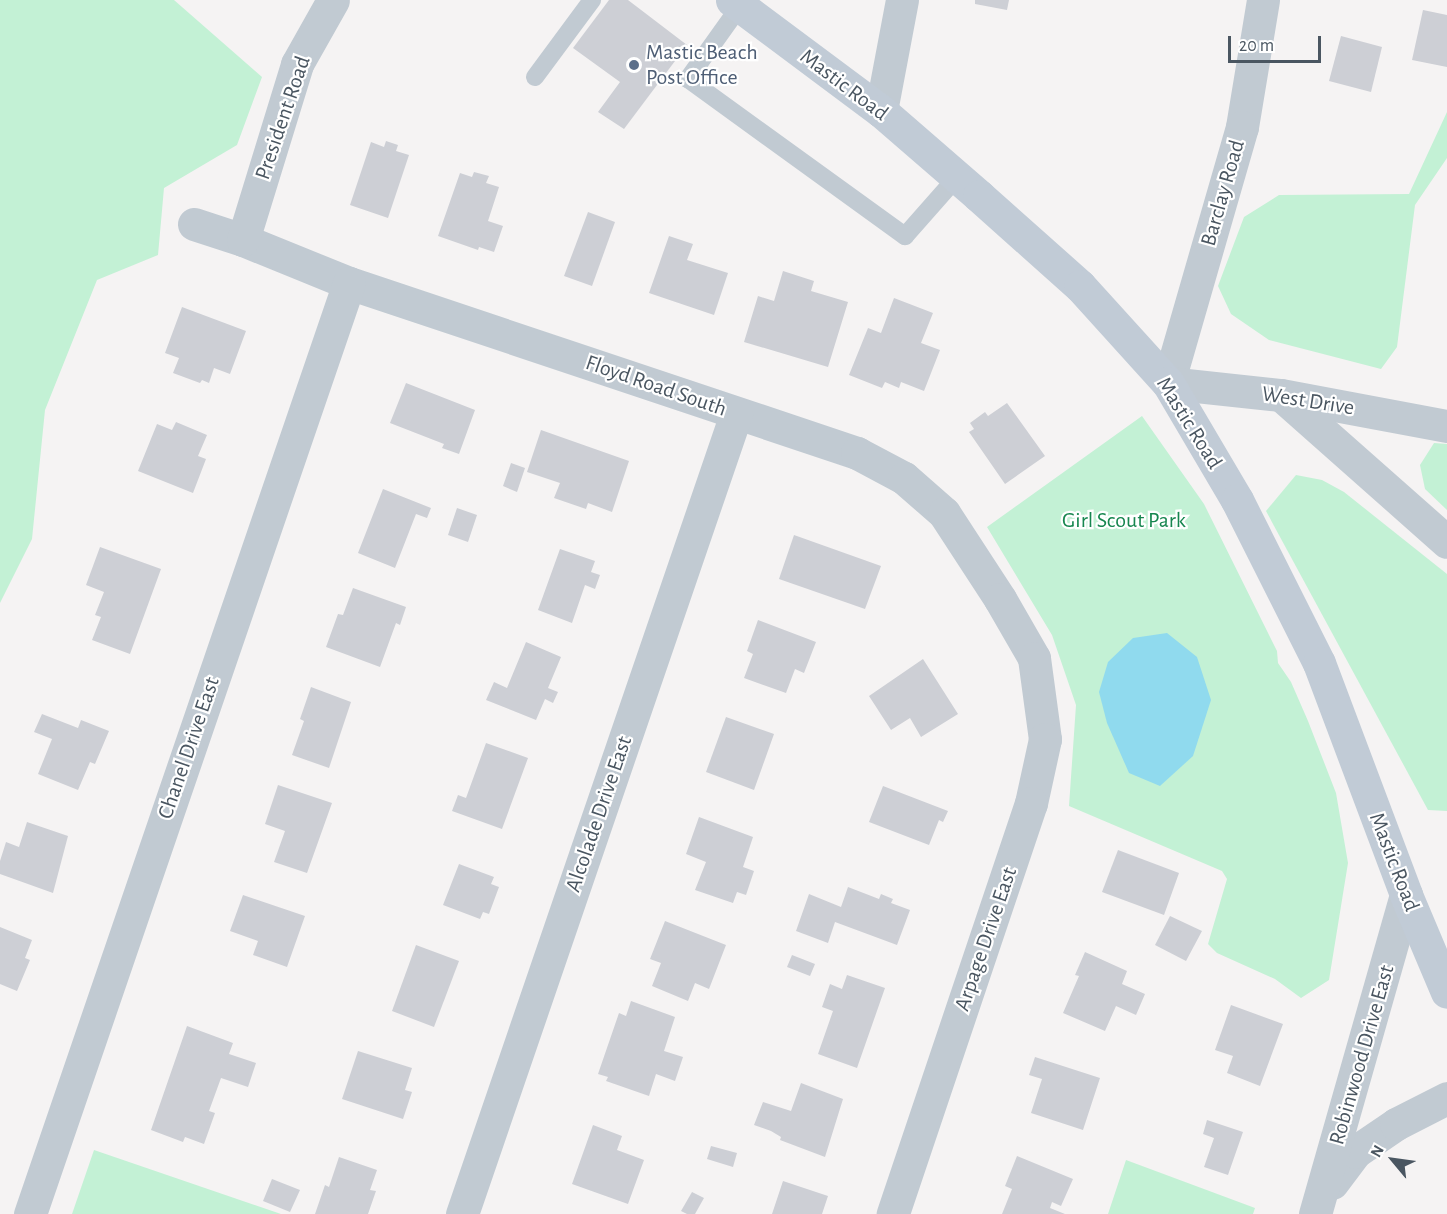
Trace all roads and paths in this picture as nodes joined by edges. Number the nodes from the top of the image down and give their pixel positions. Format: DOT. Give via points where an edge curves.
graph roads {
  1 [pos="333,0"];
  2 [pos="592,0"];
  3 [pos="902,0"];
  4 [pos="1263,0"];
  5 [pos="736,3"];
  6 [pos="535,77"];
  7 [pos="881,111"];
  8 [pos="957,177"];
  9 [pos="194,224"];
  10 [pos="243,240"];
  11 [pos="349,283"];
  12 [pos="1168,383"];
  13 [pos="1281,395"];
  14 [pos="736,414"];
  15 [pos="1447,426"];
  16 [pos="1447,542"];
  17 [pos="1034,658"];
  18 [pos="1406,895"];
  19 [pos="1447,992"];
  20 [pos="1447,1098"];
  21 [pos="1319,1205"];
  22 [pos="30,1214"];
  23 [pos="462,1214"];
  24 [pos="893,1214"];
  1 -- 10 [label="street, President Road" via="297,64"];
  2 -- 6 [label="lane"];
  3 -- 7 [label="street"];
  4 -- 12 [label="street, Barclay Road" via="1242,127"];
  5 -- 7 [label="main road, Mastic Road"];
  5 -- 8 [label="lane" via="688,79 905,236"];
  7 -- 8 [label="main road, Mastic Road"];
  8 -- 12 [label="main road, Mastic Road" via="1080,286"];
  9 -- 10 [label="street, Floyd Road South"];
  10 -- 11 [label="street, Floyd Road South"];
  11 -- 14 [label="street, Floyd Road South"];
  11 -- 22 [label="street, Chanel Drive East"];
  12 -- 13 [label="street, West Drive"];
  12 -- 18 [label="main road, Mastic Road" via="1237,500 1319,663"];
  13 -- 15 [label="street, West Drive"];
  13 -- 16 [label="street"];
  14 -- 17 [label="street, Floyd Road South" via="857,453 904,478 944,513"];
  14 -- 23 [label="street, Alcolade Drive East"];
  17 -- 24 [label="street, Arpage Drive East" via="1045,739 1031,803"];
  18 -- 19 [label="main road, Mastic Road"];
  18 -- 21 [label="street, Robinwood Drive East"];
  20 -- 21 [label="street" via="1396,1124 1355,1152"];
}
